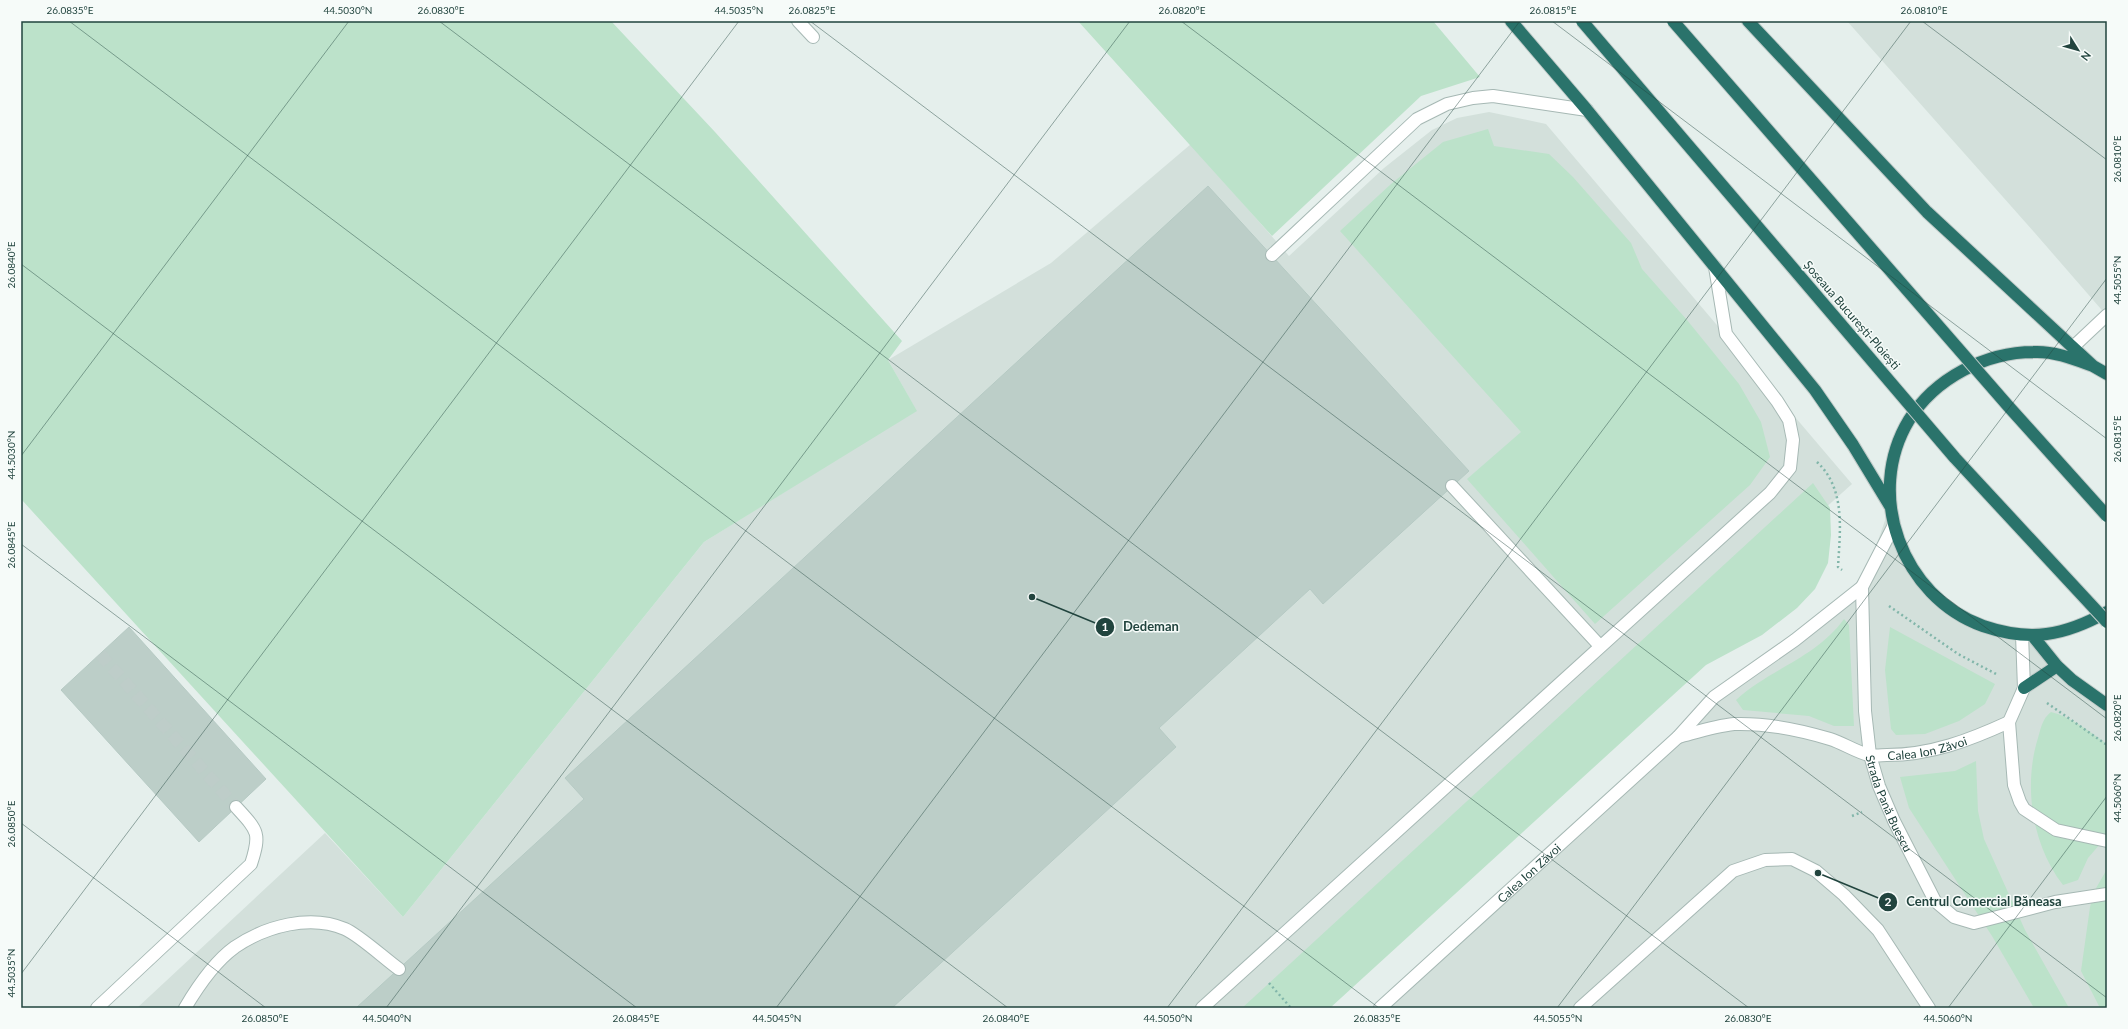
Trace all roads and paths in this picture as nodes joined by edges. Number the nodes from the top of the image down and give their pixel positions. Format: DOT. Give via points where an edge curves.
graph roads {
  1 [pos="798,21"];
  2 [pos="1511,21"];
  3 [pos="1582,21"];
  4 [pos="1673,21"];
  5 [pos="1748,21"];
  6 [pos="813,37"];
  7 [pos="1587,110"];
  8 [pos="1272,255"];
  9 [pos="1714,267"];
  10 [pos="2107,315"];
  11 [pos="2073,347"];
  12 [pos="2093,366"];
  13 [pos="2107,374"];
  14 [pos="1452,486"];
  15 [pos="1890,506"];
  16 [pos="2107,516"];
  17 [pos="1894,525"];
  18 [pos="1862,587"];
  19 [pos="2107,612"];
  20 [pos="2107,622"];
  21 [pos="2027,635"];
  22 [pos="1600,646"];
  23 [pos="2057,666"];
  24 [pos="2024,688"];
  25 [pos="2107,705"];
  26 [pos="2009,722"];
  27 [pos="1678,737"];
  28 [pos="2107,745"];
  29 [pos="1870,755"];
  30 [pos="236,807"];
  31 [pos="2107,841"];
  32 [pos="2107,894"];
  33 [pos="1251,964"];
  34 [pos="399,969"];
  35 [pos="97,1008"];
  36 [pos="185,1008"];
  37 [pos="1202,1008"];
  38 [pos="1291,1008"];
  39 [pos="1380,1008"];
  40 [pos="1580,1008"];
  41 [pos="1929,1008"];
  1 -- 6 [label="street"];
  2 -- 7 [label="highway"];
  3 -- 20 [label="highway, Șoseaua București-Ploiești, bridge" via="1956,458"];
  4 -- 16 [label="highway, bridge"];
  5 -- 11 [label="highway" via="1927,212"];
  7 -- 8 [label="street" via="1493,96 1447,104 1417,119"];
  7 -- 9 [label="highway"];
  9 -- 15 [label="highway" via="1815,390 1853,445"];
  9 -- 22 [label="street" via="1726,334 1789,420 1794,440 1790,468 1770,493"];
  10 -- 11 [label="street"];
  11 -- 12 [label="highway"];
  12 -- 13 [label="highway"];
  12 -- 15 [label="highway" via="2043,352 2006,354 1977,362 1950,379 1931,395 1910,420 1898,449 1891,476"];
  14 -- 22 [label="street"];
  15 -- 17 [label="highway"];
  17 -- 18 [label="street, Strada Pană Buescu"];
  17 -- 21 [label="highway" via="1904,555 1915,573 1942,602 1977,623 1999,631"];
  18 -- 27 [label="street, Calea Ion Zăvoi" via="1795,640 1714,697"];
  18 -- 29 [label="street, Strada Pană Buescu" via="1865,711"];
  19 -- 21 [label="highway" via="2083,626 2056,633"];
  21 -- 23 [label="highway"];
  21 -- 24 [label="street"];
  22 -- 33 [label="street"];
  23 -- 24 [label="highway"];
  23 -- 25 [label="highway"];
  24 -- 26 [label="street"];
  24 -- 28 [label="path"];
  26 -- 29 [label="street, Calea Ion Zăvoi" via="1974,738 1935,750 1899,755"];
  26 -- 31 [label="street" via="2014,785 2024,808 2056,830"];
  27 -- 29 [label="street, Calea Ion Zăvoi" via="1734,724 1760,725 1830,739"];
  27 -- 39 [label="street, Calea Ion Zăvoi"];
  29 -- 32 [label="street, Strada Pană Buescu" via="1879,786 1894,821 1935,901 1954,917 1974,923 2055,902"];
  30 -- 35 [label="street" via="254,827 258,843 251,864"];
  33 -- 37 [label="street"];
  33 -- 38 [label="path"];
  34 -- 36 [label="street" via="346,930 326,923 304,922 258,935 235,948 212,969"];
  40 -- 41 [label="street" via="1733,871 1765,860 1792,859 1816,871 1878,930"];
}
